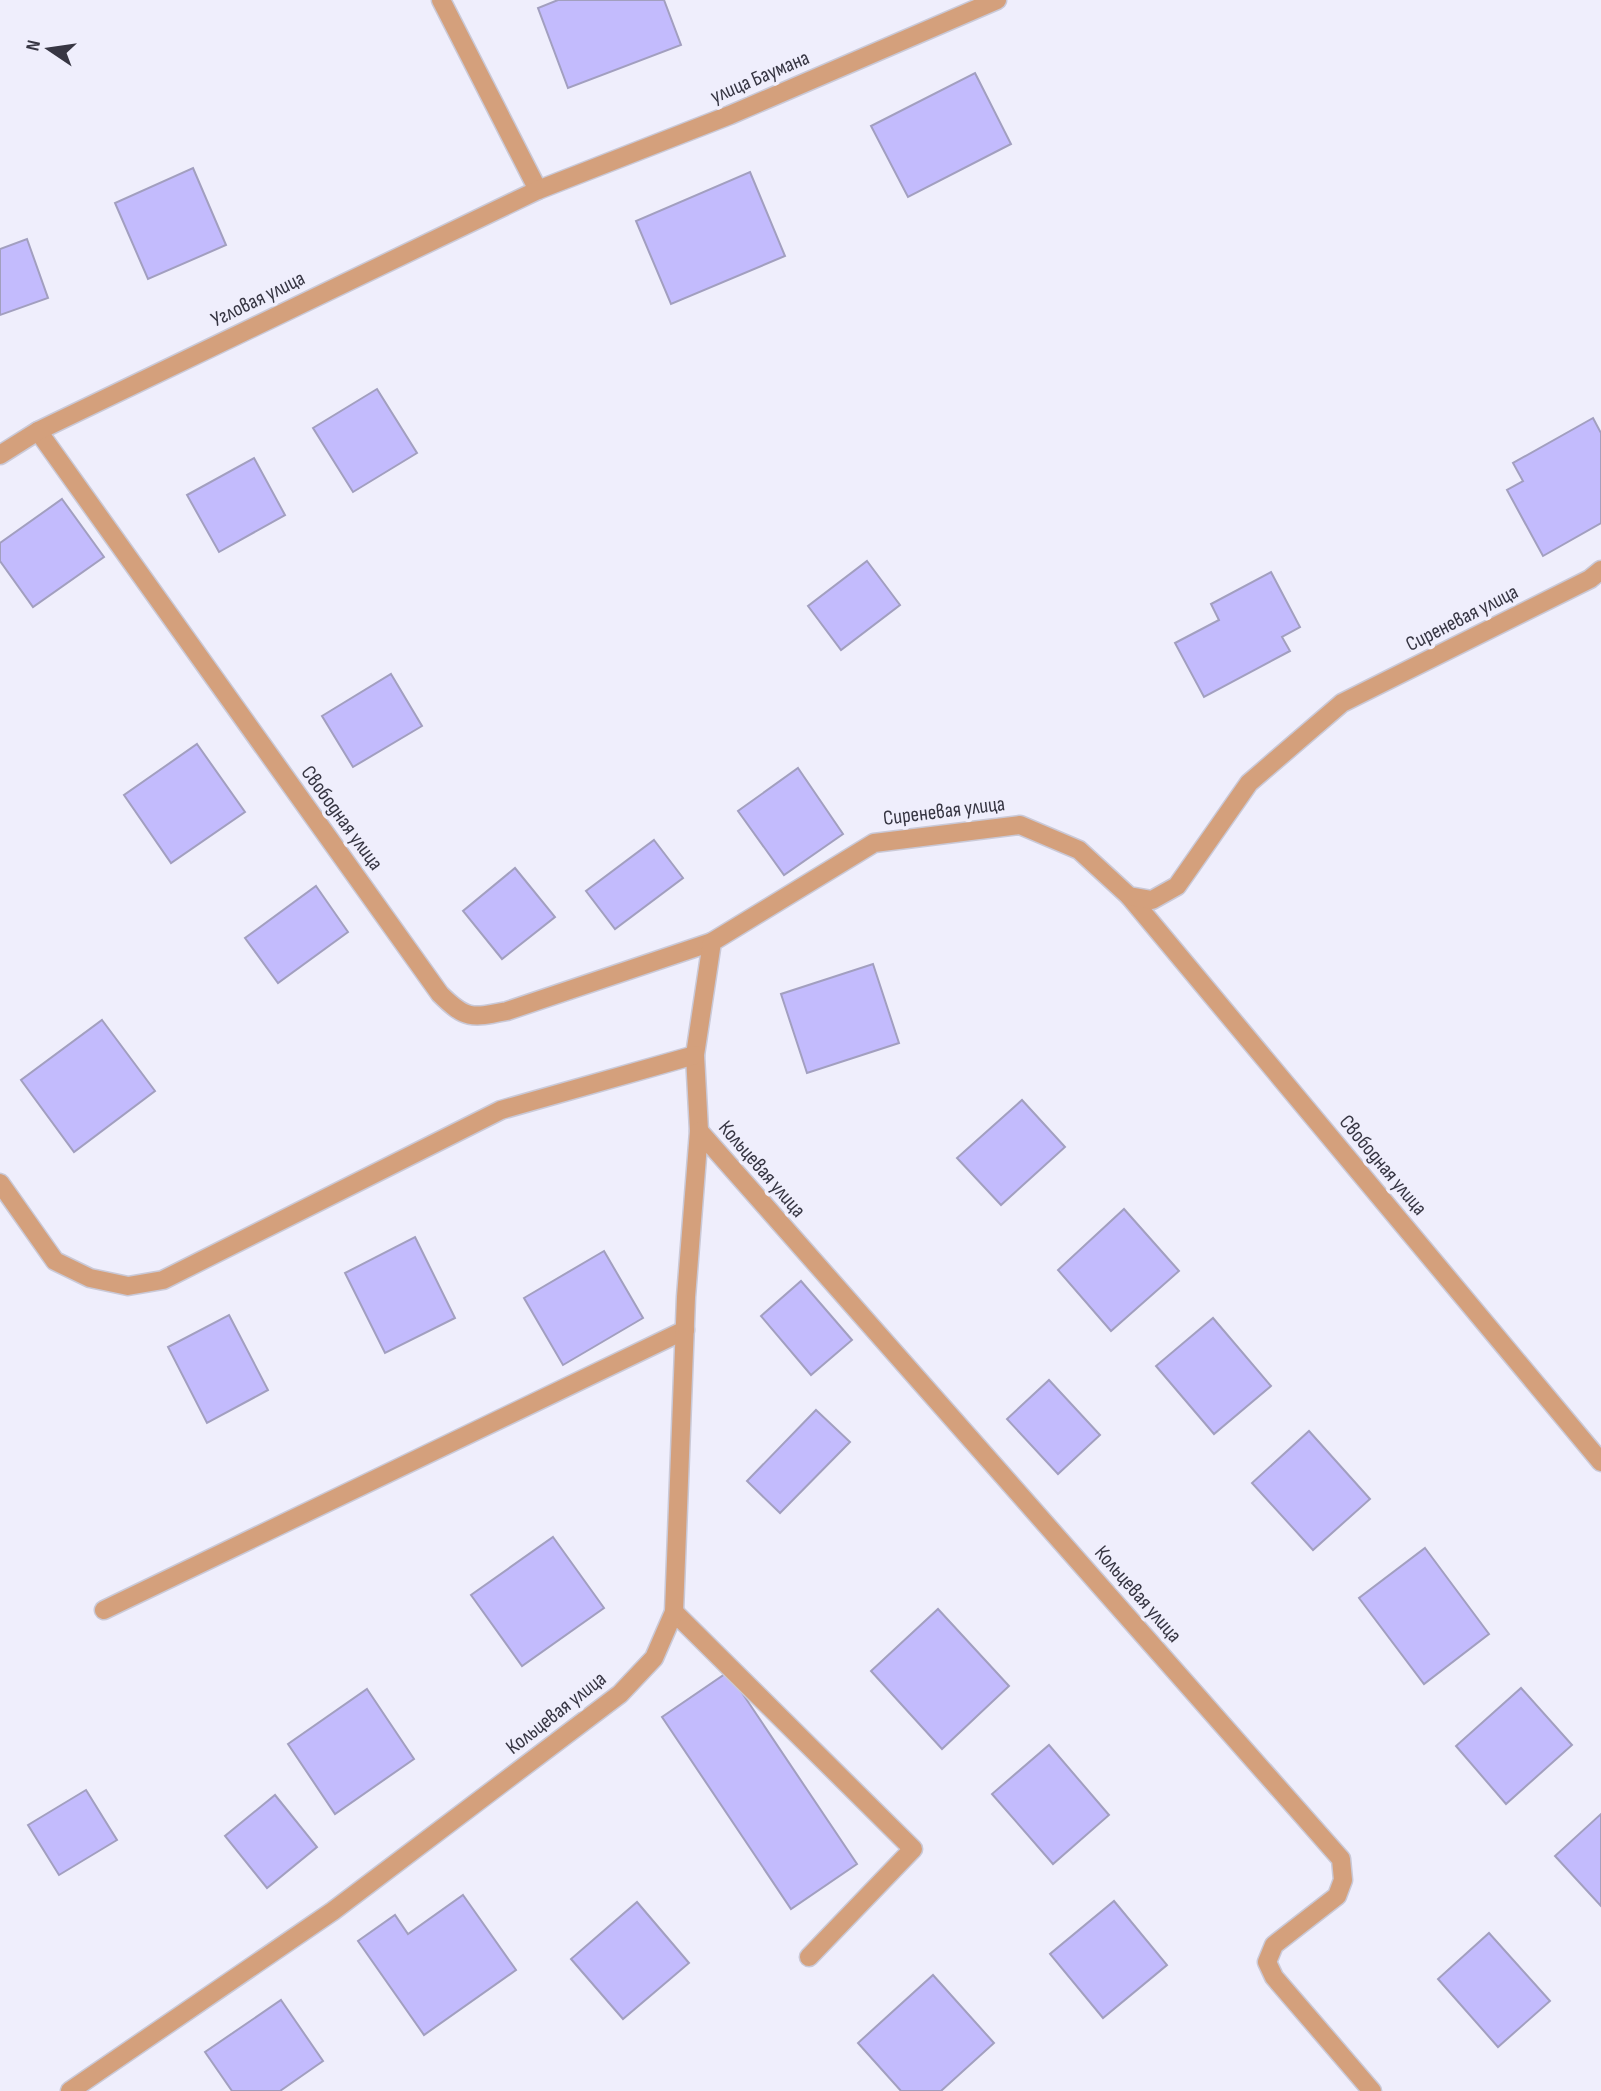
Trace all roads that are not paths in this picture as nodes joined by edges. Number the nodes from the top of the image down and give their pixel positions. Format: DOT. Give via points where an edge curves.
graph roads {
  1 [pos="441,0"];
  2 [pos="997,0"];
  3 [pos="538,190"];
  4 [pos="38,431"];
  5 [pos="0,454"];
  6 [pos="1601,570"];
  7 [pos="1129,896"];
  8 [pos="712,942"];
  9 [pos="695,1055"];
  10 [pos="699,1132"];
  11 [pos="0,1183"];
  12 [pos="685,1330"];
  13 [pos="1601,1462"];
  14 [pos="104,1609"];
  15 [pos="674,1612"];
  16 [pos="809,1957"];
  17 [pos="70,2091"];
  18 [pos="1372,2091"];
  1 -- 3 [label="street"];
  2 -- 3 [label="street, улица Баумана" via="730,115"];
  3 -- 4 [label="street, Угловая улица"];
  4 -- 5 [label="street, Угловая улица"];
  4 -- 8 [label="street, Свободная улица" via="440,994 457,1011 479,1017 507,1011"];
  6 -- 7 [label="street, Сиреневая улица" via="1342,703 1249,783 1177,886 1152,900"];
  7 -- 8 [label="street, Сиреневая улица" via="1079,850 1020,825 874,843"];
  7 -- 13 [label="street, Свободная улица"];
  8 -- 9 [label="street"];
  9 -- 10 [label="street"];
  9 -- 11 [label="street" via="500,1110 163,1280 128,1286 90,1278 55,1261"];
  10 -- 12 [label="street, Кольцевая улица"];
  10 -- 18 [label="street, Кольцевая улица" via="1341,1859 1343,1880 1336,1896 1274,1945 1267,1962 1274,1977"];
  12 -- 14 [label="street"];
  12 -- 15 [label="street, Кольцевая улица"];
  15 -- 16 [label="street" via="913,1849"];
  15 -- 17 [label="street, Кольцевая улица" via="654,1658 620,1694 333,1912"];
}
